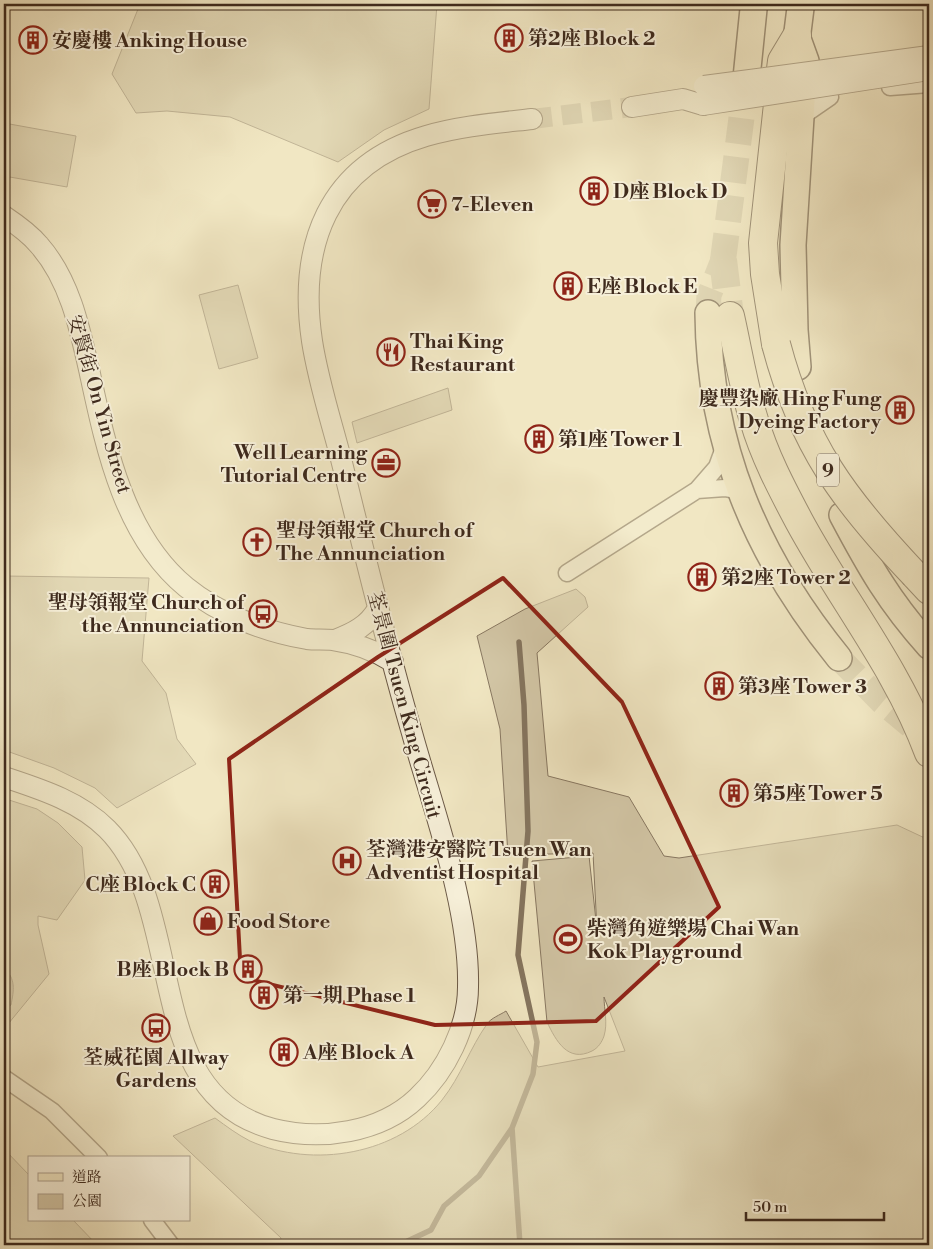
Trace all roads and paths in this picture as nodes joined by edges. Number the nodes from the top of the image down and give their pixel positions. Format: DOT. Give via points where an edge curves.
graph roads {
  1 [pos="754,4"];
  2 [pos="801,4"];
  3 [pos="797,36"];
  4 [pos="929,56"];
  5 [pos="794,65"];
  6 [pos="929,70"];
  7 [pos="747,73"];
  8 [pos="929,84"];
  9 [pos="890,87"];
  10 [pos="704,95"];
  11 [pos="830,97"];
  12 [pos="632,107"];
  13 [pos="794,107"];
  14 [pos="532,119"];
  15 [pos="4,216"];
  16 [pos="719,314"];
  17 [pos="798,368"];
  18 [pos="725,445"];
  19 [pos="697,490"];
  20 [pos="740,491"];
  21 [pos="842,515"];
  22 [pos="567,573"];
  23 [pos="929,590"];
  24 [pos="378,608"];
  25 [pos="335,640"];
  26 [pos="929,646"];
  27 [pos="839,658"];
  28 [pos="393,662"];
  29 [pos="929,753"];
  30 [pos="4,777"];
  31 [pos="4,1078"];
  32 [pos="97,1156"];
  33 [pos="154,1222"];
  34 [pos="171,1245"];
  1 -- 7 [label="highway"];
  2 -- 3 [label="highway"];
  3 -- 5 [label="highway" via="782,61"];
  4 -- 10 [label="street, bridge"];
  6 -- 10 [label="street, bridge"];
  8 -- 9 [label="street"];
  10 -- 12 [label="street"];
  11 -- 13 [label="street"];
  13 -- 17 [label="main road" via="794,330"];
  13 -- 23 [label="highway, 9, bridge" via="763,243 768,298 781,364 805,429 836,484"];
  14 -- 24 [label="street, 荃景圍 Tsuen King Circuit" via="447,131 404,144 369,163 355,175 334,200 318,228 309,283 312,340"];
  15 -- 25 [label="street, 安賢街 On Yin Street" via="39,245 78,317 111,460 145,540 162,564 193,592 250,623 308,639"];
  16 -- 18 [label="main road" via="709,363"];
  16 -- 29 [label="highway" via="754,422 781,486 894,677"];
  18 -- 19 [label="street" via="717,467"];
  18 -- 20 [label="main road"];
  19 -- 20 [label="street" via="725,488"];
  19 -- 22 [label="street"];
  20 -- 27 [label="main road" via="786,585"];
  21 -- 26 [label="main road" via="875,578 901,615"];
  24 -- 25 [label="street" via="358,630"];
  24 -- 28 [label="street, 荃景圍 Tsuen King Circuit"];
  25 -- 28 [label="street" via="378,653"];
  28 -- 30 [label="street, 荃景圍 Tsuen King Circuit" via="455,890 465,942 468,988 464,1015 445,1064 414,1101 373,1125 319,1134 275,1129 256,1123 217,1098 200,1078 188,1056 148,896 125,853 109,832 87,812 47,792"];
  31 -- 32 [label="street" via="52,1112"];
  33 -- 34 [label="street"];
}
